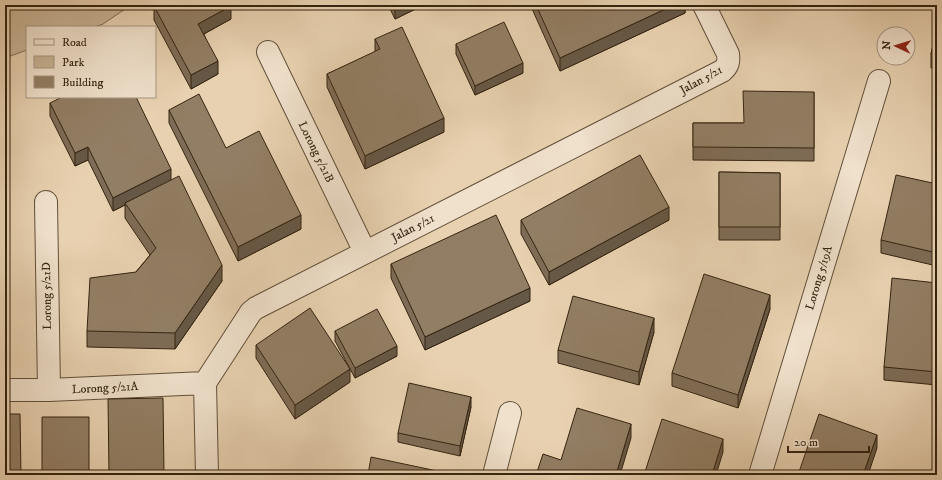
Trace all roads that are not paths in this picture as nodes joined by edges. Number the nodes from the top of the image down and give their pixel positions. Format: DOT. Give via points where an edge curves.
graph roads {
  1 [pos="704,5"];
  2 [pos="268,52"];
  3 [pos="879,81"];
  4 [pos="46,202"];
  5 [pos="364,252"];
  6 [pos="205,383"];
  7 [pos="5,390"];
  8 [pos="49,390"];
  9 [pos="510,413"];
  10 [pos="207,475"];
  11 [pos="494,475"];
  12 [pos="760,475"];
  1 -- 5 [label="street, Jalan 5/21" via="729,61 722,71"];
  2 -- 5 [label="street, Lorong 5/21B"];
  3 -- 12 [label="street, Lorong 5/19A"];
  4 -- 8 [label="street, Lorong 5/21D"];
  5 -- 6 [label="street, Jalan 5/21" via="251,312"];
  6 -- 8 [label="street, Lorong 5/21A"];
  6 -- 10 [label="street"];
  7 -- 8 [label="street, Lorong 5/21A"];
  9 -- 11 [label="street"];
}
